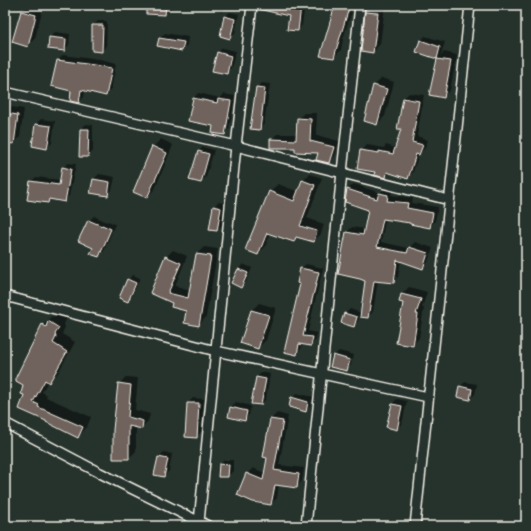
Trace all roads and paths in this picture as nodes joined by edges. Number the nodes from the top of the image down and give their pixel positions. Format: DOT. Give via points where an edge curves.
graph roads {
  1 [pos="252,5"];
  2 [pos="360,5"];
  3 [pos="470,5"];
  4 [pos="5,92"];
  5 [pos="236,146"];
  6 [pos="342,172"];
  7 [pos="449,200"];
  8 [pos="5,296"];
  9 [pos="216,351"];
  10 [pos="321,374"];
  11 [pos="428,397"];
  12 [pos="5,423"];
  13 [pos="204,524"];
  14 [pos="306,526"];
  15 [pos="415,526"];
  1 -- 5 [label="street"];
  2 -- 6 [label="street"];
  3 -- 7 [label="street"];
  4 -- 5 [label="street"];
  5 -- 6 [label="street"];
  5 -- 9 [label="street"];
  6 -- 7 [label="street"];
  6 -- 10 [label="street"];
  7 -- 11 [label="street"];
  8 -- 9 [label="street"];
  9 -- 10 [label="street"];
  9 -- 13 [label="street"];
  10 -- 11 [label="street"];
  10 -- 14 [label="street"];
  11 -- 15 [label="street"];
  12 -- 13 [label="street"];
}
